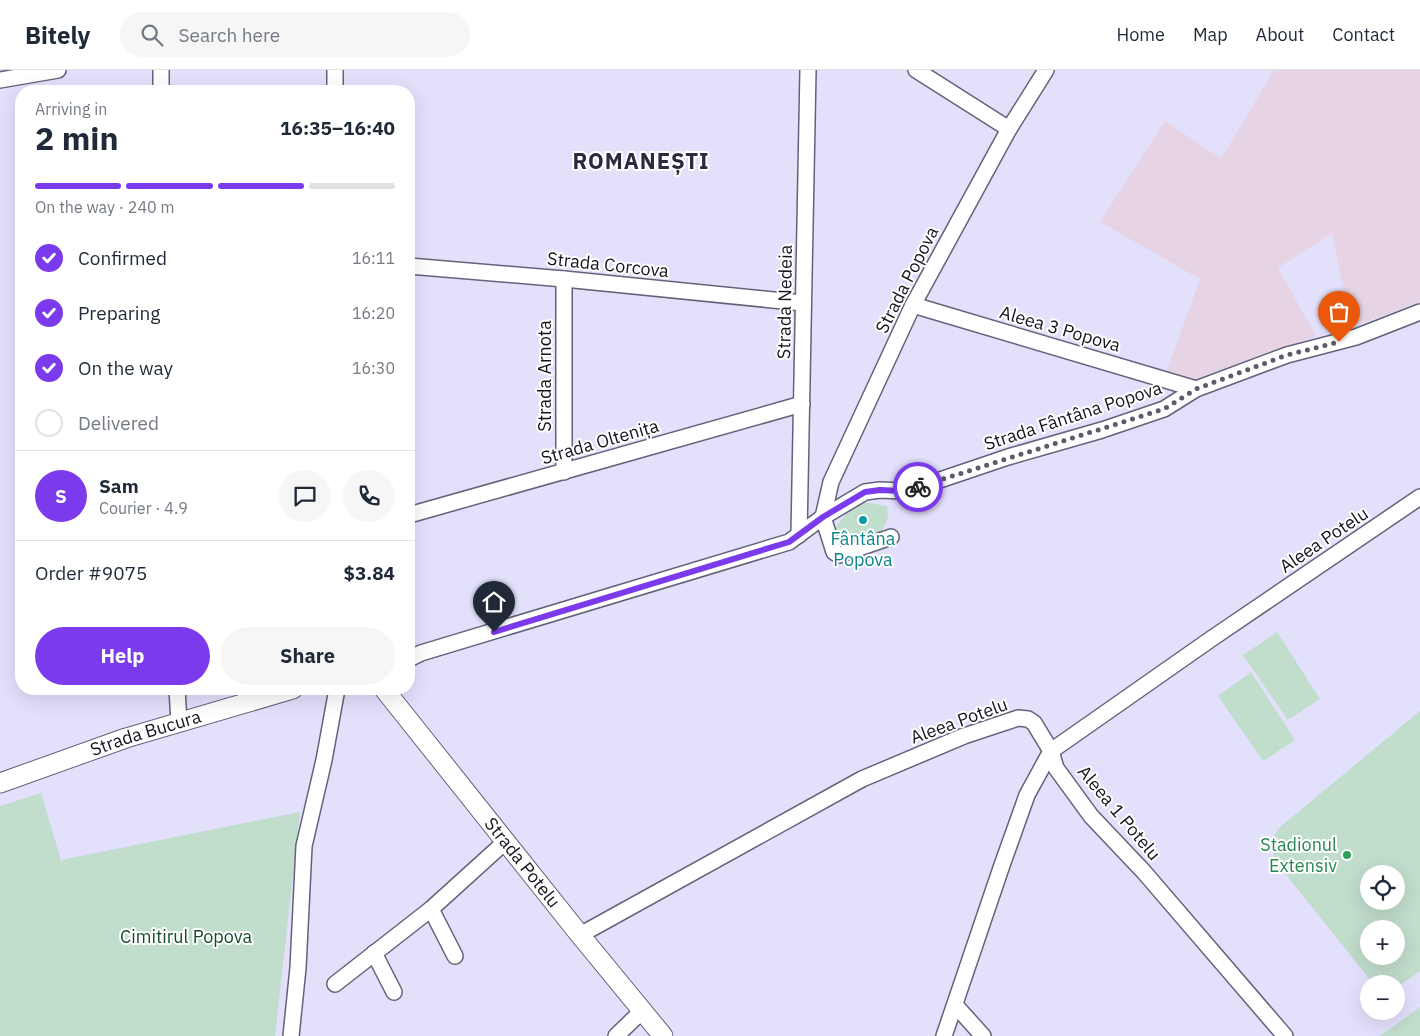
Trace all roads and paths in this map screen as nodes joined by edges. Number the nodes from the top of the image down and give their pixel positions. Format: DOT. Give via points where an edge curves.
graph roads {
  1 [pos="58,70"];
  2 [pos="161,70"];
  3 [pos="335,70"];
  4 [pos="808,70"];
  5 [pos="916,70"];
  6 [pos="1046,70"];
  7 [pos="0,80"];
  8 [pos="161,85"];
  9 [pos="335,85"];
  10 [pos="1009,129"];
  11 [pos="415,267"];
  12 [pos="564,279"];
  13 [pos="803,303"];
  14 [pos="913,305"];
  15 [pos="1420,312"];
  16 [pos="1196,389"];
  17 [pos="802,404"];
  18 [pos="564,472"];
  19 [pos="1420,497"];
  20 [pos="415,513"];
  21 [pos="823,517"];
  22 [pos="799,535"];
  23 [pos="891,537"];
  24 [pos="415,656"];
  25 [pos="177,695"];
  26 [pos="272,695"];
  27 [pos="336,695"];
  28 [pos="389,695"];
  29 [pos="179,722"];
  30 [pos="1051,751"];
  31 [pos="0,783"];
  32 [pos="505,842"];
  33 [pos="431,909"];
  34 [pos="580,935"];
  35 [pos="374,953"];
  36 [pos="455,956"];
  37 [pos="335,984"];
  38 [pos="394,992"];
  39 [pos="956,1006"];
  40 [pos="642,1011"];
  41 [pos="291,1036"];
  42 [pos="616,1036"];
  43 [pos="664,1036"];
  44 [pos="944,1036"];
  45 [pos="984,1036"];
  46 [pos="1285,1036"];
  1 -- 7 [label="street"];
  2 -- 8 [label="street"];
  3 -- 9 [label="street"];
  4 -- 13 [label="street, Strada Nedeia"];
  5 -- 10 [label="street"];
  6 -- 10 [label="street, Strada Popova"];
  10 -- 14 [label="street, Strada Popova"];
  11 -- 12 [label="street, Strada Corcova"];
  12 -- 13 [label="street, Strada Corcova"];
  12 -- 18 [label="street, Strada Arnota"];
  13 -- 17 [label="street, Strada Nedeia"];
  14 -- 16 [label="street, Aleea 3 Popova"];
  14 -- 21 [label="street, Strada Popova" via="830,482"];
  15 -- 16 [label="street, Strada Fântâna Popova" via="1356,337 1287,355"];
  16 -- 21 [label="street, Strada Fântâna Popova" via="1164,409 1102,430 902,491 865,492"];
  17 -- 18 [label="street, Strada Oltenița"];
  17 -- 22 [label="street, Strada Nedeia"];
  18 -- 20 [label="street, Strada Oltenița"];
  19 -- 30 [label="street, Aleea Potelu"];
  21 -- 22 [label="street"];
  21 -- 23 [label="street" via="834,552 839,555"];
  22 -- 24 [label="street" via="789,542"];
  25 -- 29 [label="street"];
  26 -- 29 [label="main road, Strada Bucura"];
  27 -- 41 [label="street" via="304,846"];
  28 -- 32 [label="main road, Strada Potelu"];
  29 -- 31 [label="main road, Strada Bucura"];
  30 -- 34 [label="street, Aleea Potelu" via="1034,723 1028,719 1018,718 964,736 862,779"];
  30 -- 39 [label="street" via="1028,795"];
  30 -- 46 [label="street, Aleea 1 Potelu" via="1056,768 1092,816"];
  32 -- 33 [label="street"];
  32 -- 34 [label="main road, Strada Potelu"];
  33 -- 35 [label="street"];
  33 -- 36 [label="street"];
  34 -- 40 [label="main road, Strada Potelu"];
  35 -- 37 [label="street"];
  35 -- 38 [label="street"];
  39 -- 44 [label="street"];
  39 -- 45 [label="street"];
  40 -- 42 [label="street"];
  40 -- 43 [label="main road, Strada Potelu"];
}
